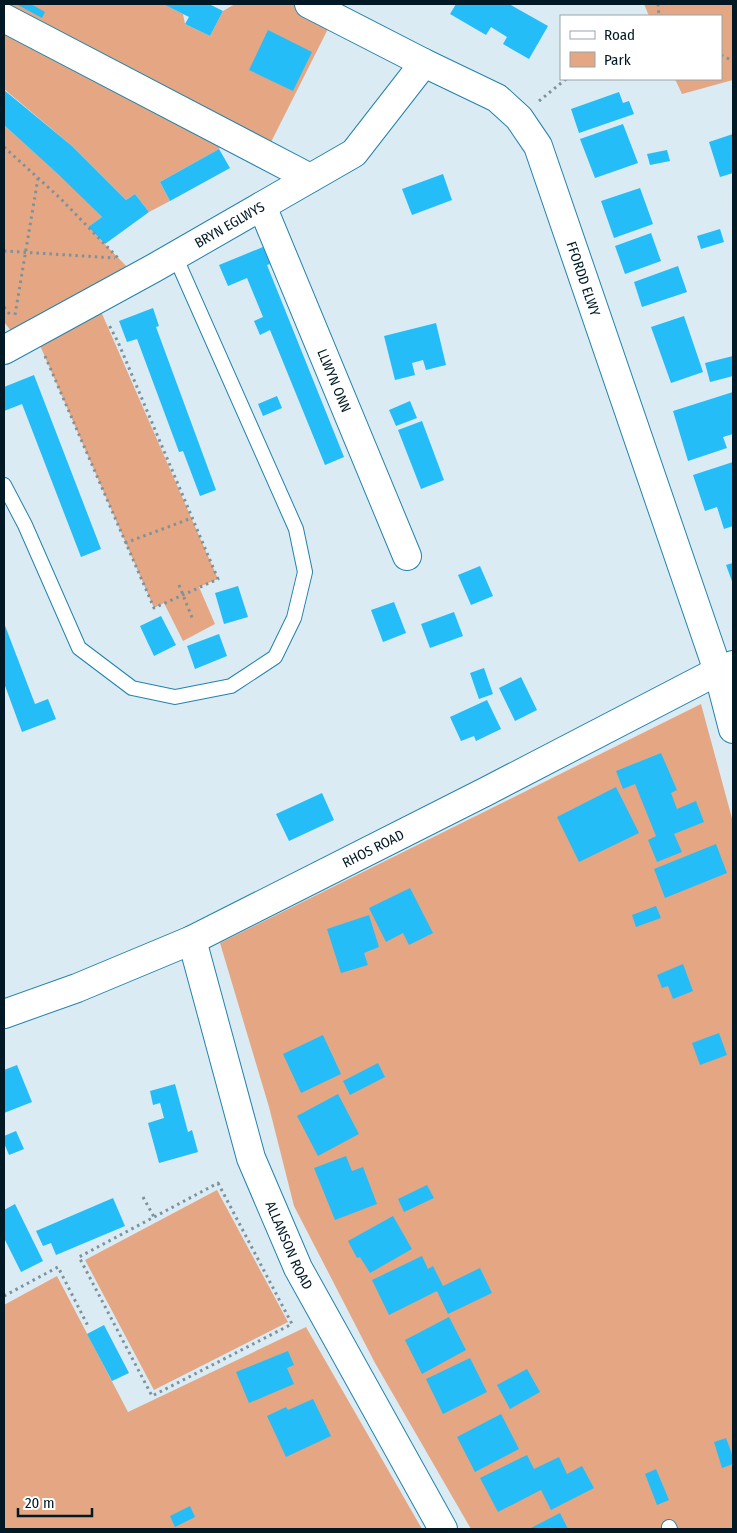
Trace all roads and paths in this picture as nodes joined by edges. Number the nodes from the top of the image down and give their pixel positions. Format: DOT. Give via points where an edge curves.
graph roads {
  1 [pos="309,4"];
  2 [pos="4,18"];
  3 [pos="424,64"];
  4 [pos="565,80"];
  5 [pos="519,118"];
  6 [pos="4,147"];
  7 [pos="38,178"];
  8 [pos="310,178"];
  9 [pos="262,206"];
  10 [pos="4,251"];
  11 [pos="26,252"];
  12 [pos="175,256"];
  13 [pos="96,300"];
  14 [pos="24,327"];
  15 [pos="4,350"];
  16 [pos="4,485"];
  17 [pos="192,518"];
  18 [pos="125,543"];
  19 [pos="407,556"];
  20 [pos="179,585"];
  21 [pos="183,595"];
  22 [pos="193,620"];
  23 [pos="726,668"];
  24 [pos="733,729"];
  25 [pos="192,940"];
  26 [pos="4,1014"];
  27 [pos="143,1197"];
  28 [pos="154,1217"];
  29 [pos="4,1296"];
  30 [pos="89,1328"];
  31 [pos="443,1529"];
  1 -- 3 [label="street, FFORDD ELWY"];
  2 -- 8 [label="street"];
  3 -- 5 [label="street, FFORDD ELWY" via="497,98"];
  3 -- 8 [label="street, BRYN EGLWYS" via="354,153"];
  4 -- 5 [label="path"];
  5 -- 23 [label="street, FFORDD ELWY" via="538,146"];
  6 -- 7 [label="path"];
  7 -- 11 [label="path"];
  7 -- 11 [label="path" via="119,259"];
  8 -- 9 [label="street, BRYN EGLWYS"];
  9 -- 12 [label="street, BRYN EGLWYS"];
  9 -- 19 [label="street, LLWYN ONN"];
  10 -- 11 [label="path"];
  11 -- 14 [label="path"];
  12 -- 13 [label="street, BRYN EGLWYS"];
  12 -- 16 [label="lane" via="296,529 304,572 294,618 275,657 231,686 175,696 132,688 79,648 25,524"];
  13 -- 14 [label="street, BRYN EGLWYS"];
  13 -- 17 [label="path" via="118,342"];
  14 -- 15 [label="street, BRYN EGLWYS"];
  14 -- 18 [label="path"];
  17 -- 18 [label="path"];
  17 -- 21 [label="path" via="218,579"];
  18 -- 21 [label="path" via="154,608"];
  20 -- 21 [label="path"];
  21 -- 22 [label="path"];
  23 -- 24 [label="street, FFORDD ELWY"];
  23 -- 25 [label="street, RHOS ROAD"];
  25 -- 26 [label="street, RHOS ROAD"];
  25 -- 31 [label="street, ALLANSON ROAD" via="251,1158 298,1268"];
  27 -- 28 [label="path"];
  28 -- 28 [label="path" via="218,1183 292,1324 152,1396 79,1258"];
  29 -- 30 [label="path" via="58,1267"];
}
